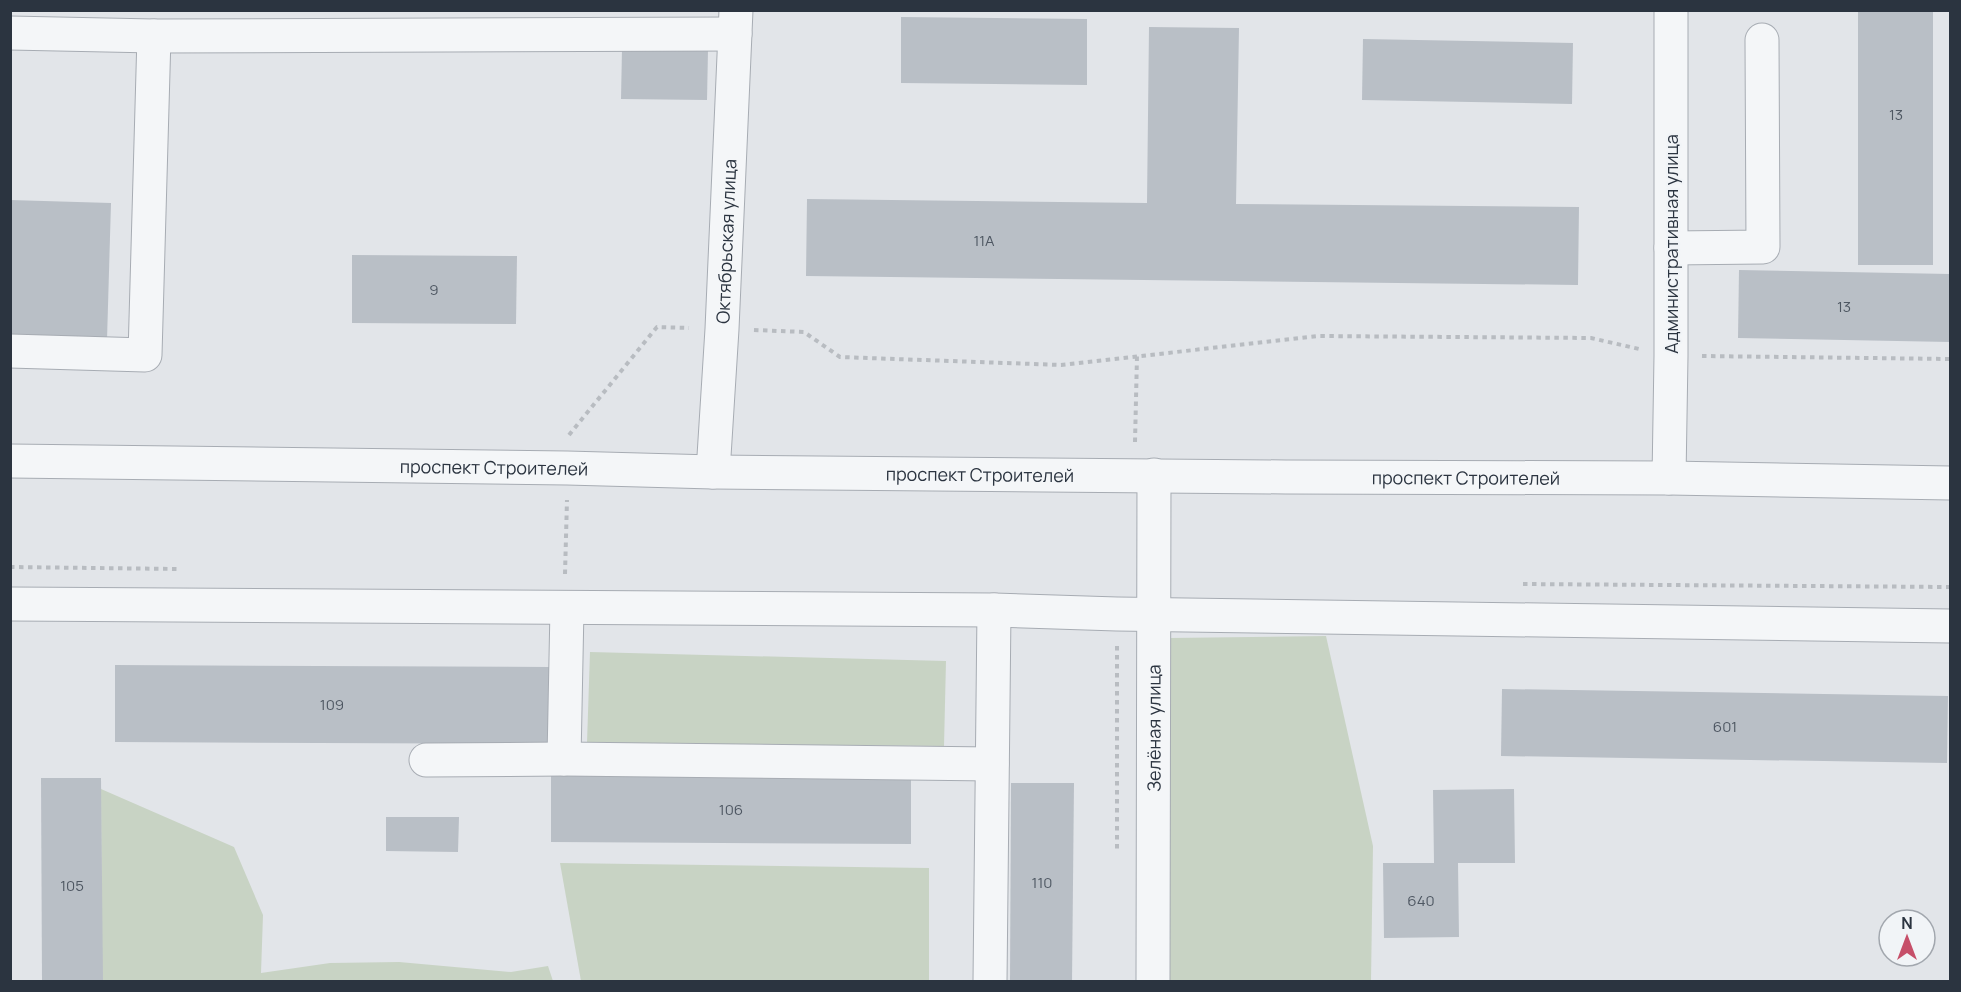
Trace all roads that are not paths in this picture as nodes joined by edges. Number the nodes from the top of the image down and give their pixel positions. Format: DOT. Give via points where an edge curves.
graph roads {
  1 [pos="1671,10"];
  2 [pos="735,22"];
  3 [pos="10,33"];
  4 [pos="154,36"];
  5 [pos="1762,40"];
  6 [pos="1671,248"];
  7 [pos="10,351"];
  8 [pos="10,461"];
  9 [pos="713,472"];
  10 [pos="1154,475"];
  11 [pos="1669,478"];
  12 [pos="1950,483"];
  13 [pos="10,604"];
  14 [pos="567,608"];
  15 [pos="994,610"];
  16 [pos="1155,614"];
  17 [pos="1950,626"];
  18 [pos="564,759"];
  19 [pos="426,760"];
  20 [pos="992,764"];
  21 [pos="990,981"];
  22 [pos="1153,981"];
  1 -- 6 [label="street, Административная улица"];
  2 -- 4 [label="street"];
  2 -- 9 [label="street, Октябрьская улица"];
  3 -- 4 [label="street"];
  4 -- 7 [label="street" via="145,355"];
  5 -- 6 [label="street" via="1763,247"];
  6 -- 11 [label="street, Административная улица"];
  8 -- 9 [label="street, проспект Строителей"];
  9 -- 10 [label="street, проспект Строителей"];
  10 -- 11 [label="street, проспект Строителей"];
  10 -- 16 [label="street, Зелёная улица"];
  11 -- 12 [label="street, проспект Строителей"];
  13 -- 14 [label="street"];
  14 -- 15 [label="street"];
  14 -- 18 [label="street"];
  15 -- 16 [label="street"];
  15 -- 20 [label="street"];
  16 -- 17 [label="street"];
  16 -- 22 [label="street, Зелёная улица"];
  18 -- 19 [label="street"];
  18 -- 20 [label="street"];
  20 -- 21 [label="street"];
}
